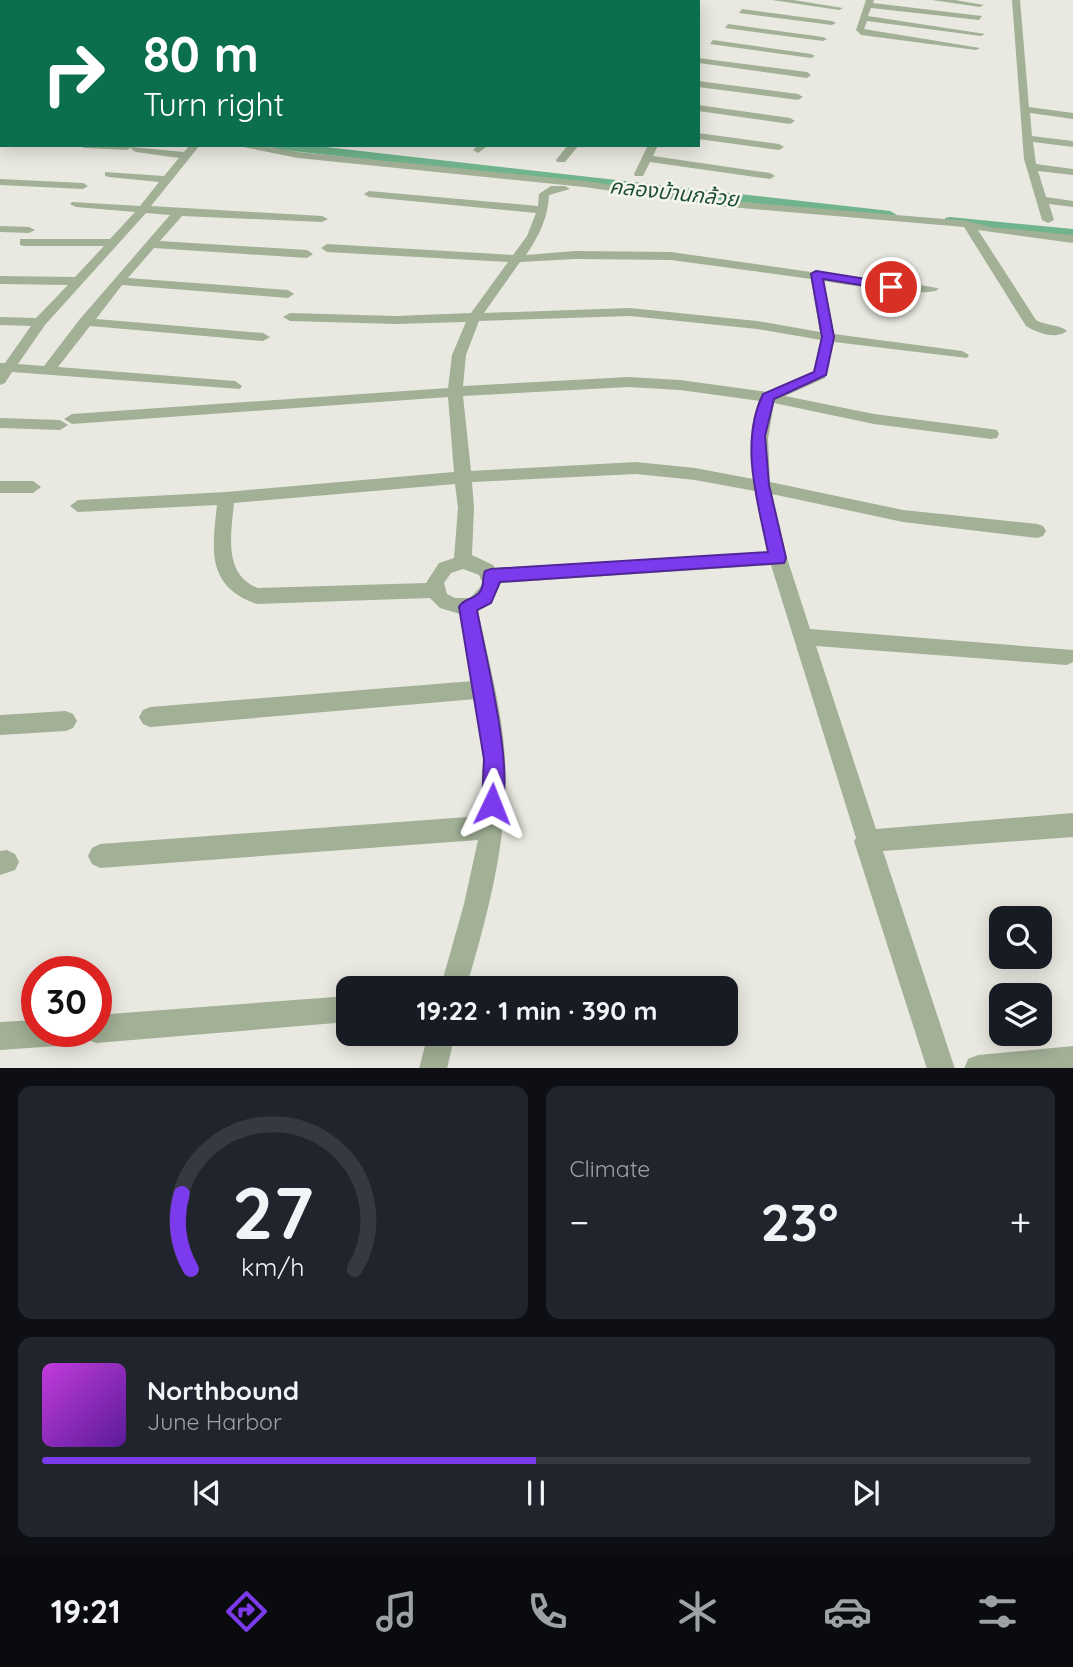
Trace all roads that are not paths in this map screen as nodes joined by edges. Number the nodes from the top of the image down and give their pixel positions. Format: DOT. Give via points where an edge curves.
graph roads {
  1 [pos="751,0"];
  2 [pos="776,0"];
  3 [pos="936,0"];
  4 [pos="1016,0"];
  5 [pos="869,3"];
  6 [pos="980,5"];
  7 [pos="839,8"];
  8 [pos="742,11"];
  9 [pos="863,18"];
  10 [pos="979,19"];
  11 [pos="832,23"];
  12 [pos="729,26"];
  13 [pos="981,34"];
  14 [pos="823,39"];
  15 [pos="713,42"];
  16 [pos="976,48"];
  17 [pos="811,56"];
  18 [pos="700,60"];
  19 [pos="700,61"];
  20 [pos="807,75"];
  21 [pos="700,84"];
  22 [pos="798,97"];
  23 [pos="700,108"];
  24 [pos="1024,109"];
  25 [pos="1073,116"];
  26 [pos="790,121"];
  27 [pos="700,136"];
  28 [pos="1027,138"];
  29 [pos="1073,144"];
  30 [pos="116,147"];
  31 [pos="250,147"];
  32 [pos="572,147"];
  33 [pos="652,147"];
  34 [pos="779,147"];
  35 [pos="191,151"];
  36 [pos="646,158"];
  37 [pos="562,160"];
  38 [pos="1031,167"];
  39 [pos="1073,172"];
  40 [pos="108,174"];
  41 [pos="639,174"];
  42 [pos="770,176"];
  43 [pos="168,180"];
  44 [pos="0,182"];
  45 [pos="83,186"];
  46 [pos="369,194"];
  47 [pos="1041,200"];
  48 [pos="76,204"];
  49 [pos="1073,204"];
  50 [pos="677,206"];
  51 [pos="142,210"];
  52 [pos="543,210"];
  53 [pos="179,212"];
  54 [pos="322,219"];
  55 [pos="1048,220"];
  56 [pos="968,225"];
  57 [pos="0,229"];
  58 [pos="1073,239"];
  59 [pos="111,243"];
  60 [pos="150,244"];
  61 [pos="327,248"];
  62 [pos="307,254"];
  63 [pos="516,259"];
  64 [pos="816,274"];
  65 [pos="0,280"];
  66 [pos="75,281"];
  67 [pos="119,281"];
  68 [pos="933,289"];
  69 [pos="288,294"];
  70 [pos="290,317"];
  71 [pos="474,318"];
  72 [pos="0,321"];
  73 [pos="40,321"];
  74 [pos="85,322"];
  75 [pos="1060,331"];
  76 [pos="263,337"];
  77 [pos="828,337"];
  78 [pos="962,355"];
  79 [pos="5,367"];
  80 [pos="49,369"];
  81 [pos="0,380"];
  82 [pos="235,386"];
  83 [pos="455,391"];
  84 [pos="768,397"];
  85 [pos="0,423"];
  86 [pos="991,434"];
  87 [pos="464,477"];
  88 [pos="761,485"];
  89 [pos="0,487"];
  90 [pos="33,487"];
  91 [pos="226,498"];
  92 [pos="78,506"];
  93 [pos="1037,531"];
  94 [pos="778,558"];
  95 [pos="463,562"];
  96 [pos="491,576"];
  97 [pos="435,590"];
  98 [pos="468,607"];
  99 [pos="804,637"];
  100 [pos="1067,656"];
  101 [pos="483,689"];
  102 [pos="150,717"];
  103 [pos="66,721"];
  104 [pos="0,725"];
  105 [pos="1073,825"];
  106 [pos="492,827"];
  107 [pos="866,842"];
  108 [pos="100,856"];
  109 [pos="457,976"];
  110 [pos="336,1010"];
  111 [pos="112,1028"];
  112 [pos="21,1035"];
  113 [pos="0,1036"];
  114 [pos="439,1046"];
  115 [pos="1073,1060"];
  116 [pos="433,1068"];
  117 [pos="941,1068"];
  118 [pos="989,1068"];
  1 -- 8 [label="street"];
  2 -- 7 [label="street"];
  3 -- 6 [label="street"];
  4 -- 24 [label="street"];
  5 -- 9 [label="street"];
  5 -- 10 [label="street"];
  8 -- 11 [label="street"];
  8 -- 12 [label="street"];
  9 -- 13 [label="street"];
  9 -- 16 [label="street" via="860,30 866,33"];
  12 -- 14 [label="street"];
  12 -- 15 [label="street"];
  15 -- 17 [label="street"];
  15 -- 18 [label="street"];
  19 -- 20 [label="street"];
  21 -- 22 [label="street"];
  23 -- 26 [label="street"];
  24 -- 25 [label="street"];
  24 -- 28 [label="street"];
  27 -- 34 [label="street"];
  28 -- 29 [label="street"];
  28 -- 38 [label="street"];
  30 -- 35 [label="street"];
  31 -- 56 [label="street" via="718,203"];
  32 -- 37 [label="street"];
  33 -- 36 [label="street"];
  35 -- 43 [label="street"];
  36 -- 41 [label="street"];
  36 -- 42 [label="street"];
  38 -- 39 [label="street"];
  38 -- 47 [label="street"];
  40 -- 43 [label="street"];
  43 -- 51 [label="street"];
  44 -- 45 [label="street"];
  46 -- 52 [label="street"];
  47 -- 49 [label="street"];
  47 -- 55 [label="street"];
  48 -- 51 [label="street"];
  50 -- 52 [label="street" via="557,188 544,194"];
  51 -- 53 [label="street"];
  51 -- 59 [label="street"];
  52 -- 63 [label="street" via="533,236"];
  53 -- 54 [label="street"];
  53 -- 60 [label="street"];
  56 -- 58 [label="street"];
  56 -- 75 [label="street" via="1031,323 1042,330"];
  57 -- 59 [label="street" via="27,236"];
  59 -- 66 [label="street"];
  60 -- 62 [label="street"];
  60 -- 67 [label="street"];
  61 -- 63 [label="street"];
  63 -- 64 [label="street" via="671,256"];
  63 -- 71 [label="street"];
  64 -- 68 [label="street"];
  64 -- 77 [label="street"];
  65 -- 66 [label="street"];
  66 -- 73 [label="street"];
  67 -- 69 [label="street"];
  67 -- 74 [label="street"];
  70 -- 71 [label="street"];
  71 -- 77 [label="street" via="630,312"];
  71 -- 83 [label="street" via="459,355"];
  72 -- 73 [label="street"];
  73 -- 79 [label="street"];
  74 -- 76 [label="street"];
  74 -- 80 [label="street"];
  77 -- 78 [label="street"];
  77 -- 84 [label="street" via="820,375"];
  79 -- 80 [label="street"];
  79 -- 81 [label="street"];
  80 -- 82 [label="street"];
  83 -- 84 [label="street" via="628,382"];
  83 -- 85 [label="street" via="66,422"];
  83 -- 87 [label="street"];
  84 -- 86 [label="street" via="874,419"];
  84 -- 88 [label="street" via="758,436"];
  87 -- 88 [label="street" via="636,468"];
  87 -- 91 [label="street"];
  87 -- 95 [label="street"];
  88 -- 93 [label="street" via="903,516"];
  88 -- 94 [label="street"];
  89 -- 90 [label="street"];
  91 -- 92 [label="street"];
  91 -- 97 [label="street" via="224,565 242,592 257,596"];
  94 -- 96 [label="street"];
  94 -- 99 [label="street"];
  95 -- 96 [label="street" via="480,565"];
  95 -- 97 [label="street" via="438,574"];
  96 -- 98 [label="street" via="485,598"];
  97 -- 98 [label="street" via="446,604"];
  98 -- 101 [label="street"];
  99 -- 100 [label="street"];
  99 -- 107 [label="street"];
  101 -- 102 [label="street"];
  101 -- 106 [label="street" via="494,759"];
  103 -- 104 [label="street"];
  105 -- 107 [label="street"];
  106 -- 108 [label="street"];
  106 -- 109 [label="street" via="476,912"];
  107 -- 117 [label="street"];
  110 -- 111 [label="street"];
  112 -- 113 [label="street"];
  114 -- 116 [label="street"];
  115 -- 118 [label="street"];
}
